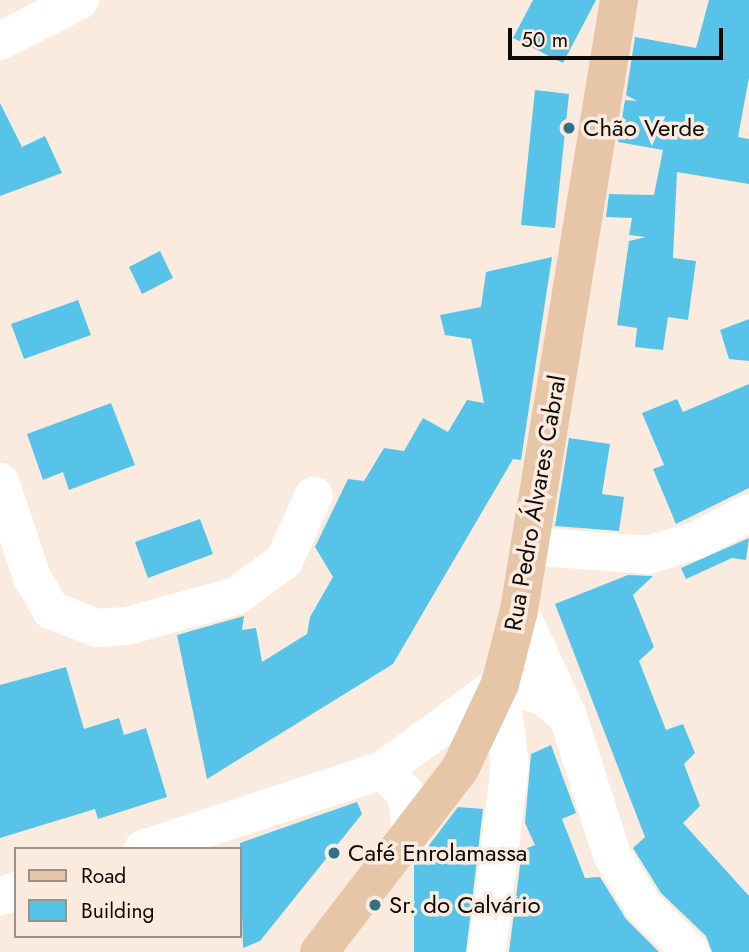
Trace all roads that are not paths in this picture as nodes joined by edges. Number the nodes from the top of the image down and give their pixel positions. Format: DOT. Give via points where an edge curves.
graph roads {
  1 [pos="80,0"];
  2 [pos="612,2"];
  3 [pos="0,41"];
  4 [pos="0,482"];
  5 [pos="314,495"];
  6 [pos="749,513"];
  7 [pos="530,546"];
  8 [pos="519,610"];
  9 [pos="500,684"];
  10 [pos="568,717"];
  11 [pos="383,770"];
  12 [pos="412,835"];
  13 [pos="149,847"];
  14 [pos="319,952"];
  15 [pos="487,952"];
  16 [pos="691,952"];
  1 -- 3 [label="street"];
  2 -- 7 [label="main road, Rua Pedro Álvares Cabral"];
  4 -- 5 [label="street" via="32,578 51,610 97,628 128,626 236,596 284,561"];
  6 -- 7 [label="street" via="695,541 648,555"];
  7 -- 8 [label="main road, Rua Pedro Álvares Cabral"];
  8 -- 9 [label="main road, Rua Pedro Álvares Cabral"];
  8 -- 10 [label="street"];
  9 -- 10 [label="street" via="543,696"];
  9 -- 11 [label="street"];
  9 -- 12 [label="main road, Rua Pedro Álvares Cabral" via="460,769"];
  9 -- 15 [label="street" via="510,766"];
  10 -- 16 [label="street" via="612,855 644,907"];
  11 -- 12 [label="street" via="406,794"];
  11 -- 13 [label="street"];
  12 -- 14 [label="main road, Rua Pedro Álvares Cabral"];
}
